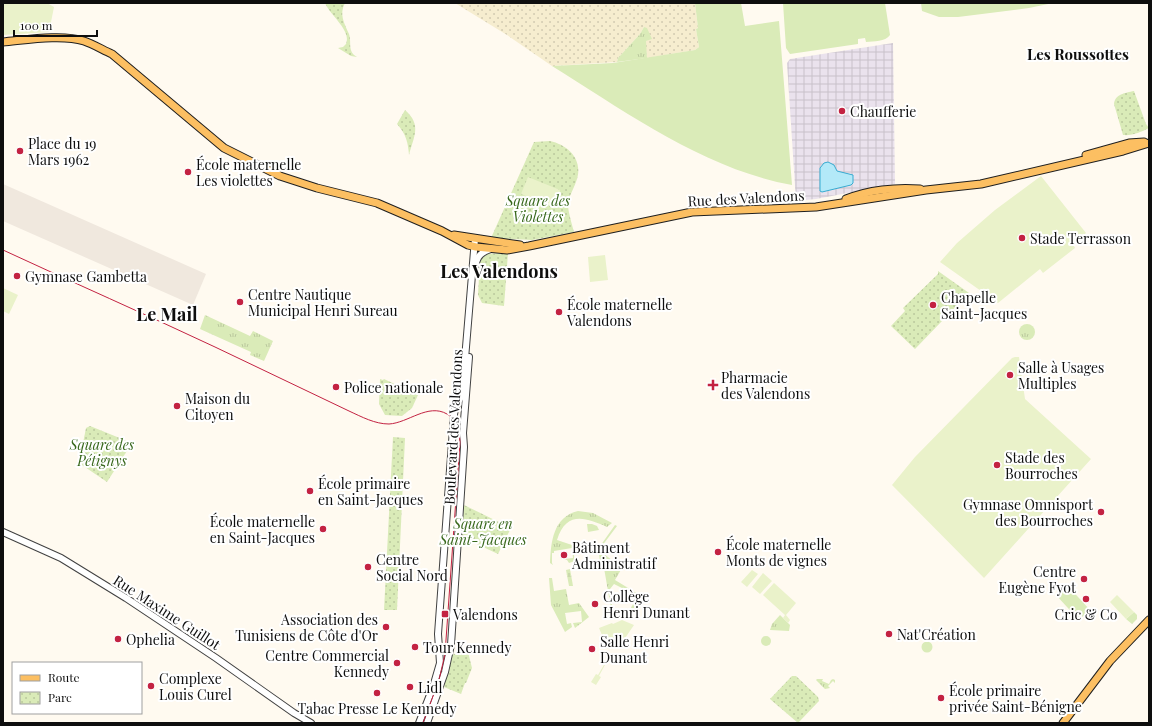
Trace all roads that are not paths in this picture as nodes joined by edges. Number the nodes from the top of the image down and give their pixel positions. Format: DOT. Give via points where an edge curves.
graph roads {
  1 [pos="3,42"];
  2 [pos="1147,143"];
  3 [pos="1121,145"];
  4 [pos="1097,157"];
  5 [pos="1060,165"];
  6 [pos="475,245"];
  7 [pos="500,246"];
  8 [pos="474,272"];
  9 [pos="3,532"];
  10 [pos="1149,620"];
  11 [pos="311,723"];
  12 [pos="419,723"];
  13 [pos="427,723"];
  14 [pos="1063,723"];
  1 -- 6 [label="main road" via="63,38 87,42 112,54 229,151 280,176 377,203"];
  2 -- 3 [label="main road"];
  2 -- 4 [label="main road, Rue des Valendons"];
  3 -- 4 [label="main road"];
  3 -- 5 [label="main road, Rue des Valendons"];
  4 -- 5 [label="main road, Rue des Valendons"];
  5 -- 7 [label="main road, Rue des Valendons" via="987,183 926,190 908,188 858,195 823,206 692,212 507,250"];
  6 -- 7 [label="main road, Rue des Valendons"];
  6 -- 8 [label="street, Boulevard des Valendons"];
  6 -- 12 [label="street, Boulevard des Valendons" via="462,395 454,415 438,634 440,663"];
  7 -- 8 [label="street, Boulevard des Valendons" via="477,256"];
  8 -- 13 [label="street, Boulevard des Valendons" via="450,645 445,672"];
  9 -- 11 [label="street, Rue Maxime Guillot" via="61,558 126,598"];
  10 -- 14 [label="main road" via="1110,660"];
}
